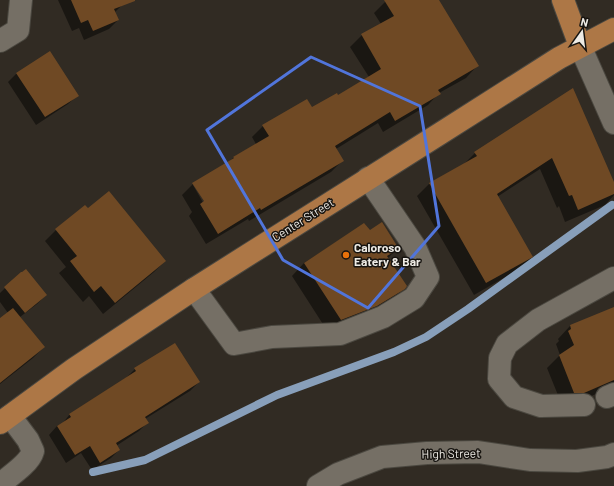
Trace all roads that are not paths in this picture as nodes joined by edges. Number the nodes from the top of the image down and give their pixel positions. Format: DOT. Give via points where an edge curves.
graph roads {
  1 [pos="21,0"];
  2 [pos="563,0"];
  3 [pos="614,29"];
  4 [pos="0,41"];
  5 [pos="580,46"];
  6 [pos="614,123"];
  7 [pos="368,178"];
  8 [pos="614,278"];
  9 [pos="194,289"];
  10 [pos="584,405"];
  11 [pos="5,420"];
  12 [pos="614,454"];
  13 [pos="0,484"];
  14 [pos="318,486"];
  1 -- 4 [label="street" via="18,30"];
  2 -- 5 [label="main road"];
  3 -- 5 [label="main road, Center Street"];
  5 -- 6 [label="street"];
  5 -- 7 [label="main road, Center Street"];
  7 -- 9 [label="main road, Center Street"];
  7 -- 9 [label="street" via="415,247 428,277 414,298 389,314 340,334 272,337 234,344"];
  8 -- 10 [label="street" via="538,320 507,344 500,358 500,379 514,397 541,406"];
  9 -- 11 [label="main road, Center Street" via="74,369"];
  11 -- 13 [label="street" via="28,440 33,451 32,456 21,467"];
  12 -- 14 [label="street, High Street" via="577,461 530,460 478,452 382,457 338,474"];
}
